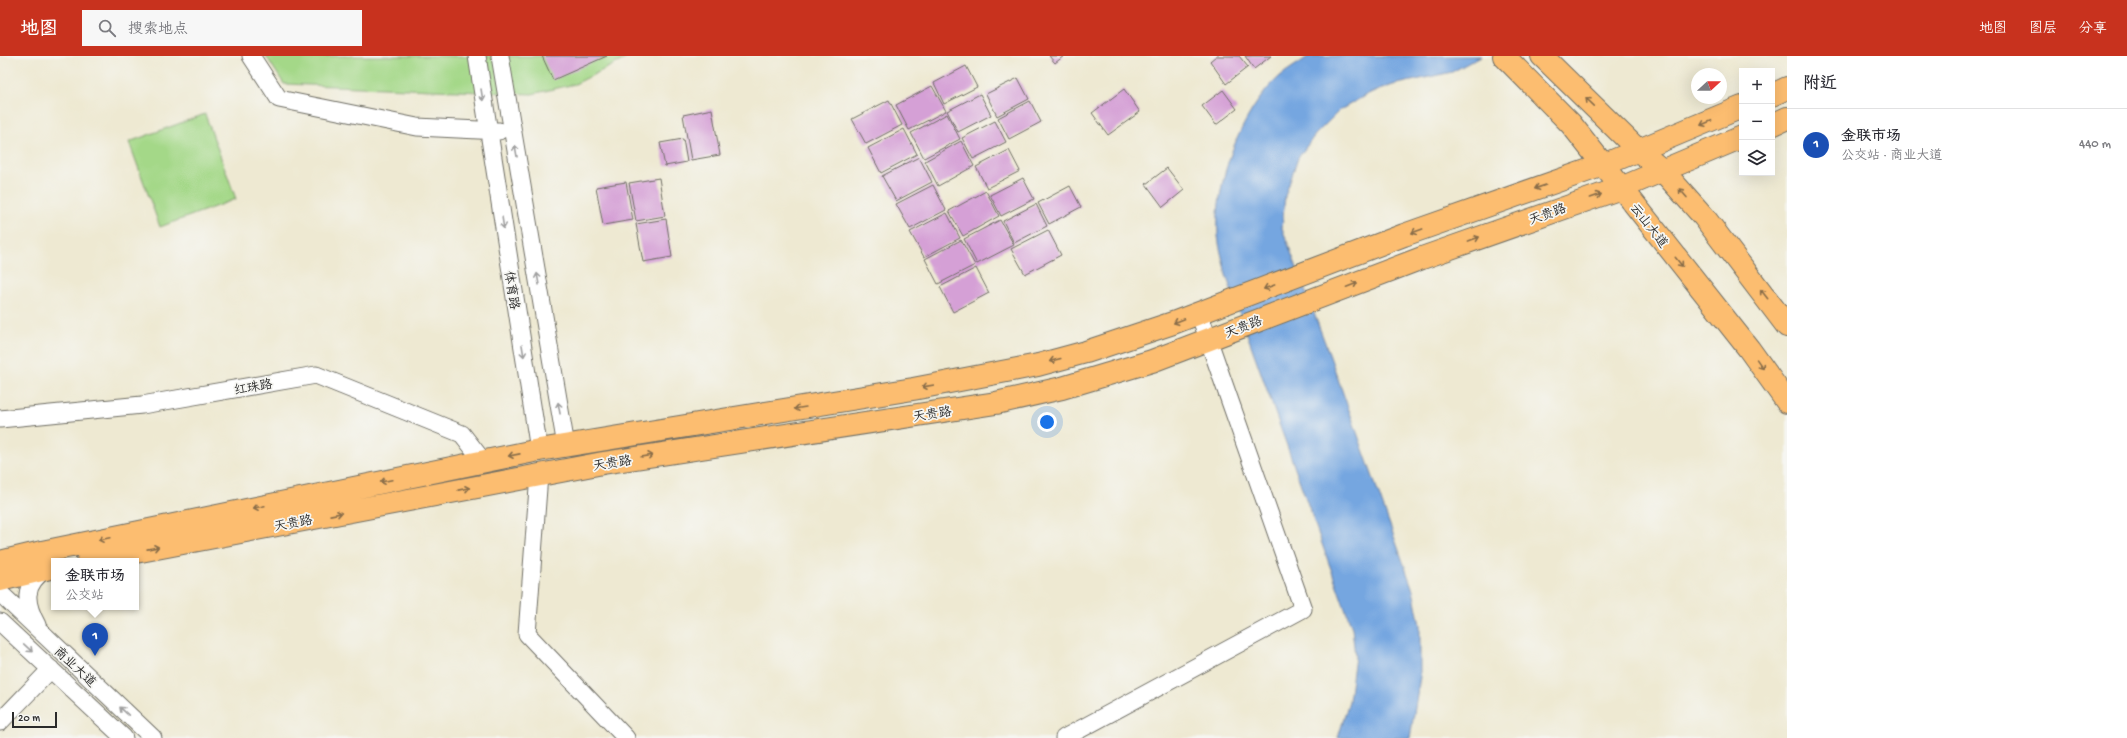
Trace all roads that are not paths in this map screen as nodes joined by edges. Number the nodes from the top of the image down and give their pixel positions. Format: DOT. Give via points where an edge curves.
graph roads {
  1 [pos="251,56"];
  2 [pos="477,56"];
  3 [pos="500,56"];
  4 [pos="1504,56"];
  5 [pos="1546,60"];
  6 [pos="1787,88"];
  7 [pos="1775,94"];
  8 [pos="1739,108"];
  9 [pos="1787,118"];
  10 [pos="1775,124"];
  11 [pos="488,131"];
  12 [pos="513,132"];
  13 [pos="1739,138"];
  14 [pos="1639,151"];
  15 [pos="1603,165"];
  16 [pos="1663,170"];
  17 [pos="1621,188"];
  18 [pos="1199,313"];
  19 [pos="1787,326"];
  20 [pos="1209,339"];
  21 [pos="1787,402"];
  22 [pos="0,419"];
  23 [pos="566,446"];
  24 [pos="538,450"];
  25 [pos="483,461"];
  26 [pos="539,475"];
  27 [pos="104,558"];
  28 [pos="0,562"];
  29 [pos="50,568"];
  30 [pos="0,580"];
  31 [pos="0,593"];
  32 [pos="0,622"];
  33 [pos="42,634"];
  34 [pos="51,669"];
  35 [pos="0,722"];
  36 [pos="124,738"];
  37 [pos="152,738"];
  38 [pos="626,738"];
  39 [pos="1064,738"];
  1 -- 11 [label="street" via="279,99 417,127"];
  2 -- 11 [label="street, 体育路, one-way"];
  3 -- 12 [label="street, 体育路"];
  4 -- 15 [label="main road, 云山大道" via="1571,124"];
  14 -- 5 [label="main road, one-way"];
  6 -- 7 [label="main road"];
  8 -- 14 [label="main road, one-way"];
  9 -- 10 [label="main road"];
  11 -- 12 [label="street"];
  11 -- 24 [label="street, 体育路, one-way"];
  23 -- 12 [label="street, 体育路, one-way"];
  13 -- 16 [label="main road, 天贵路"];
  14 -- 15 [label="main road, 天贵路"];
  14 -- 16 [label="main road"];
  15 -- 17 [label="main road, 云山大道"];
  15 -- 18 [label="main road, 天贵路, one-way" via="1404,235"];
  16 -- 17 [label="main road, 天贵路"];
  19 -- 16 [label="main road, one-way" via="1704,217"];
  20 -- 17 [label="main road, 天贵路, one-way" via="1422,258"];
  17 -- 21 [label="main road, 云山大道, one-way" via="1749,349"];
  18 -- 20 [label="street"];
  18 -- 23 [label="main road, 天贵路, one-way" via="1086,352 984,376"];
  26 -- 20 [label="main road, 天贵路, one-way" via="996,403 1096,379"];
  20 -- 39 [label="street" via="1303,609"];
  22 -- 25 [label="street, 红珠路" via="142,405 316,375 462,434"];
  23 -- 24 [label="main road, 天贵路"];
  24 -- 25 [label="main road, 天贵路, one-way"];
  25 -- 28 [label="main road, 天贵路, one-way"];
  27 -- 26 [label="main road, 天贵路, one-way"];
  26 -- 38 [label="street" via="527,634"];
  29 -- 30 [label="main road"];
  29 -- 33 [label="street" via="33,579 28,595 32,615"];
  31 -- 33 [label="street, 商业大道"];
  32 -- 34 [label="street, 商业大道, one-way"];
  37 -- 33 [label="street, 商业大道, one-way"];
  34 -- 35 [label="street"];
  34 -- 36 [label="street, 商业大道"];
}
